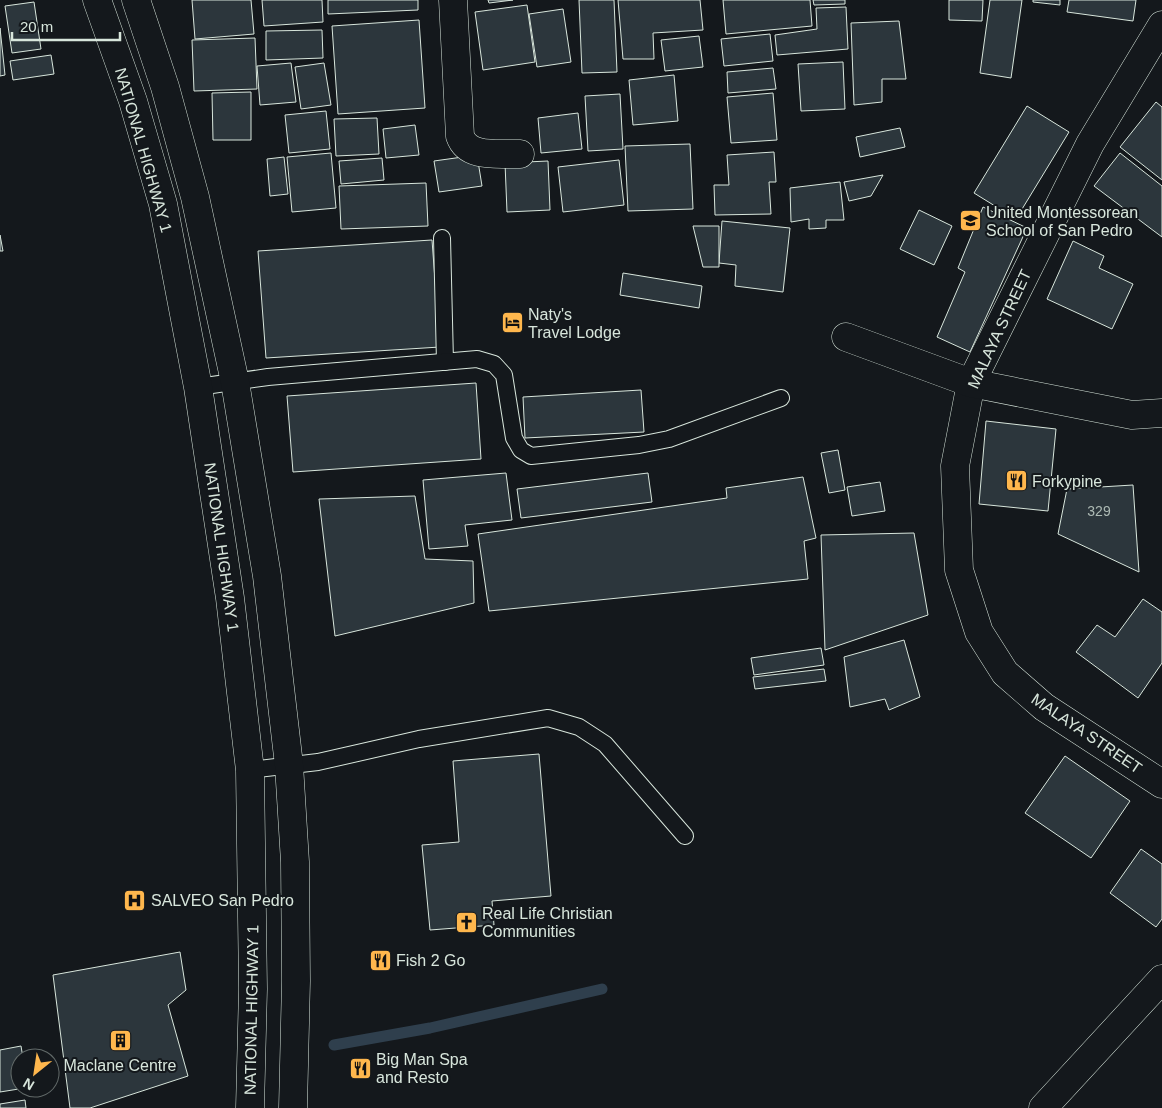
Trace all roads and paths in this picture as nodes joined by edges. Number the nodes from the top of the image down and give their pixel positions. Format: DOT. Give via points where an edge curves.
graph roads {
  1 [pos="96,0"];
  2 [pos="136,0"];
  3 [pos="453,0"];
  4 [pos="1162,26"];
  5 [pos="520,154"];
  6 [pos="442,238"];
  7 [pos="846,337"];
  8 [pos="445,362"];
  9 [pos="236,382"];
  10 [pos="971,383"];
  11 [pos="198,387"];
  12 [pos="781,398"];
  13 [pos="1162,413"];
  14 [pos="290,765"];
  15 [pos="250,770"];
  16 [pos="1162,784"];
  17 [pos="685,836"];
  18 [pos="1162,979"];
  19 [pos="250,1108"];
  20 [pos="293,1108"];
  21 [pos="1043,1108"];
  1 -- 11 [label="main road, NATIONAL HIGHWAY 1" via="133,100 163,204"];
  2 -- 9 [label="main road" via="166,87"];
  3 -- 5 [label="main road" via="462,144 478,153"];
  4 -- 10 [label="main road, MALAYA STREET" via="1090,144"];
  6 -- 8 [label="lane"];
  7 -- 10 [label="main road"];
  8 -- 9 [label="lane"];
  8 -- 12 [label="lane" via="477,359 494,364 504,375 514,438 521,450 531,456 669,439"];
  9 -- 11 [label="lane"];
  9 -- 14 [label="main road" via="267,576"];
  10 -- 13 [label="main road" via="1132,415"];
  10 -- 16 [label="main road, MALAYA STREET" via="955,466 959,570 979,632 1005,673 1044,707"];
  11 -- 15 [label="main road, NATIONAL HIGHWAY 1" via="230,598"];
  14 -- 15 [label="lane"];
  14 -- 17 [label="lane" via="548,718 580,727 605,744"];
  14 -- 20 [label="main road" via="296,931"];
  15 -- 19 [label="main road, NATIONAL HIGHWAY 1" via="253,989"];
  18 -- 21 [label="main road"];
}
